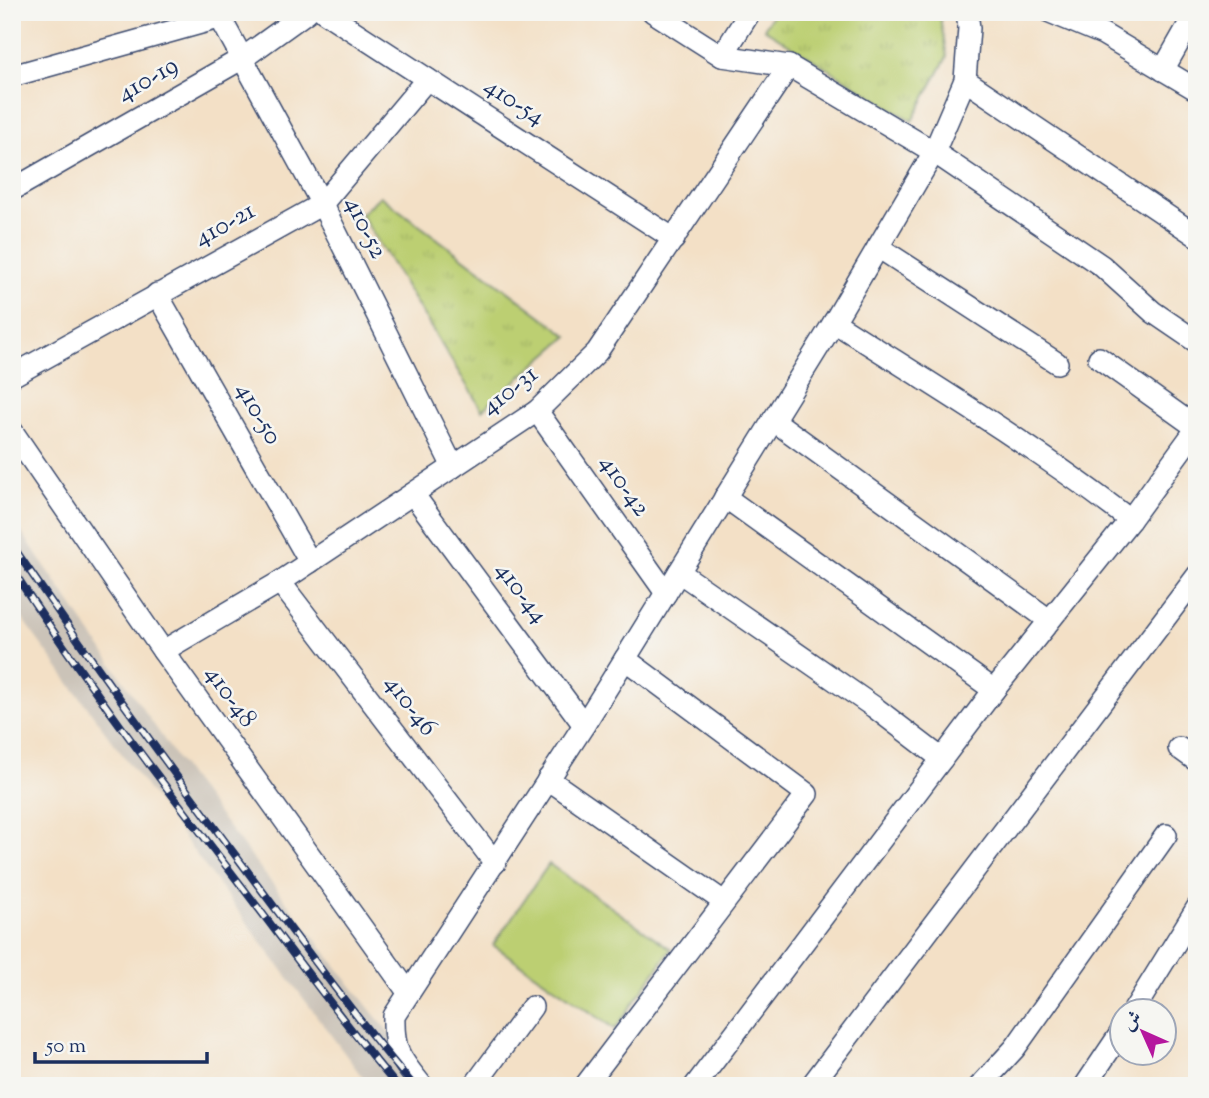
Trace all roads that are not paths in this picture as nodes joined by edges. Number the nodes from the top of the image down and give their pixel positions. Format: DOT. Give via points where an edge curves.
graph roads {
  1 [pos="307,12"];
  2 [pos="324,12"];
  3 [pos="653,12"];
  4 [pos="750,12"];
  5 [pos="967,12"];
  6 [pos="1050,12"];
  7 [pos="1196,12"];
  8 [pos="218,15"];
  9 [pos="1094,20"];
  10 [pos="722,56"];
  11 [pos="243,58"];
  12 [pos="789,66"];
  13 [pos="1163,70"];
  14 [pos="12,76"];
  15 [pos="427,79"];
  16 [pos="965,80"];
  17 [pos="1197,90"];
  18 [pos="934,152"];
  19 [pos="12,190"];
  20 [pos="322,204"];
  21 [pos="1197,236"];
  22 [pos="674,239"];
  23 [pos="878,247"];
  24 [pos="157,294"];
  25 [pos="834,322"];
  26 [pos="1197,342"];
  27 [pos="1099,358"];
  28 [pos="1057,363"];
  29 [pos="12,376"];
  30 [pos="537,411"];
  31 [pos="773,420"];
  32 [pos="1197,428"];
  33 [pos="12,431"];
  34 [pos="453,467"];
  35 [pos="413,494"];
  36 [pos="725,496"];
  37 [pos="1130,520"];
  38 [pos="310,562"];
  39 [pos="679,572"];
  40 [pos="1197,576"];
  41 [pos="280,582"];
  42 [pos="666,593"];
  43 [pos="1049,620"];
  44 [pos="163,651"];
  45 [pos="625,659"];
  46 [pos="994,690"];
  47 [pos="584,725"];
  48 [pos="1179,748"];
  49 [pos="942,759"];
  50 [pos="1197,761"];
  51 [pos="548,779"];
  52 [pos="1166,835"];
  53 [pos="495,863"];
  54 [pos="724,902"];
  55 [pos="1197,908"];
  56 [pos="408,992"];
  57 [pos="1143,996"];
  58 [pos="532,1007"];
  59 [pos="1108,1052"];
  60 [pos="422,1086"];
  61 [pos="474,1086"];
  62 [pos="584,1086"];
  63 [pos="695,1086"];
  64 [pos="811,1086"];
  65 [pos="979,1086"];
  66 [pos="1085,1086"];
  1 -- 11 [label="street, 410-19"];
  2 -- 15 [label="street, 410-54"];
  3 -- 10 [label="street"];
  4 -- 10 [label="street"];
  5 -- 16 [label="street"];
  6 -- 9 [label="street"];
  7 -- 13 [label="street"];
  8 -- 11 [label="street, 410-52"];
  8 -- 14 [label="street"];
  9 -- 13 [label="street"];
  10 -- 12 [label="street"];
  11 -- 19 [label="street, 410-19"];
  11 -- 20 [label="street, 410-52"];
  12 -- 18 [label="street"];
  12 -- 22 [label="street, 410-31"];
  13 -- 17 [label="street"];
  15 -- 20 [label="street, 410-21"];
  15 -- 22 [label="street, 410-54"];
  16 -- 18 [label="street"];
  16 -- 21 [label="street"];
  18 -- 23 [label="street"];
  18 -- 26 [label="street" via="1102,266 1153,312"];
  20 -- 24 [label="street, 410-21"];
  20 -- 34 [label="street, 410-52"];
  22 -- 30 [label="street, 410-31" via="597,352"];
  23 -- 25 [label="street"];
  23 -- 28 [label="street"];
  24 -- 29 [label="street, 410-21"];
  24 -- 38 [label="street, 410-50"];
  25 -- 31 [label="street"];
  25 -- 37 [label="street" via="1079,480"];
  27 -- 32 [label="street"];
  30 -- 34 [label="street, 410-31"];
  30 -- 42 [label="street, 410-42"];
  31 -- 36 [label="street"];
  31 -- 43 [label="street"];
  32 -- 37 [label="street"];
  33 -- 44 [label="street, 410-48"];
  34 -- 35 [label="street, 410-31"];
  35 -- 38 [label="street, 410-31"];
  35 -- 47 [label="street, 410-44"];
  36 -- 39 [label="street"];
  36 -- 46 [label="street"];
  37 -- 43 [label="street"];
  38 -- 41 [label="street, 410-31"];
  39 -- 42 [label="street"];
  39 -- 49 [label="street"];
  40 -- 64 [label="street"];
  41 -- 44 [label="street, 410-31"];
  41 -- 53 [label="street, 410-46"];
  42 -- 45 [label="street"];
  43 -- 46 [label="street"];
  44 -- 56 [label="street, 410-48"];
  45 -- 47 [label="street"];
  45 -- 54 [label="street" via="807,794"];
  46 -- 49 [label="street"];
  47 -- 51 [label="street"];
  48 -- 50 [label="street"];
  49 -- 63 [label="street"];
  51 -- 53 [label="street"];
  51 -- 54 [label="street"];
  52 -- 65 [label="street" via="1015,1048"];
  53 -- 56 [label="street"];
  54 -- 62 [label="street"];
  55 -- 57 [label="street"];
  56 -- 60 [label="street" via="394,1016 393,1041"];
  58 -- 61 [label="street"];
  59 -- 66 [label="street"];
}
